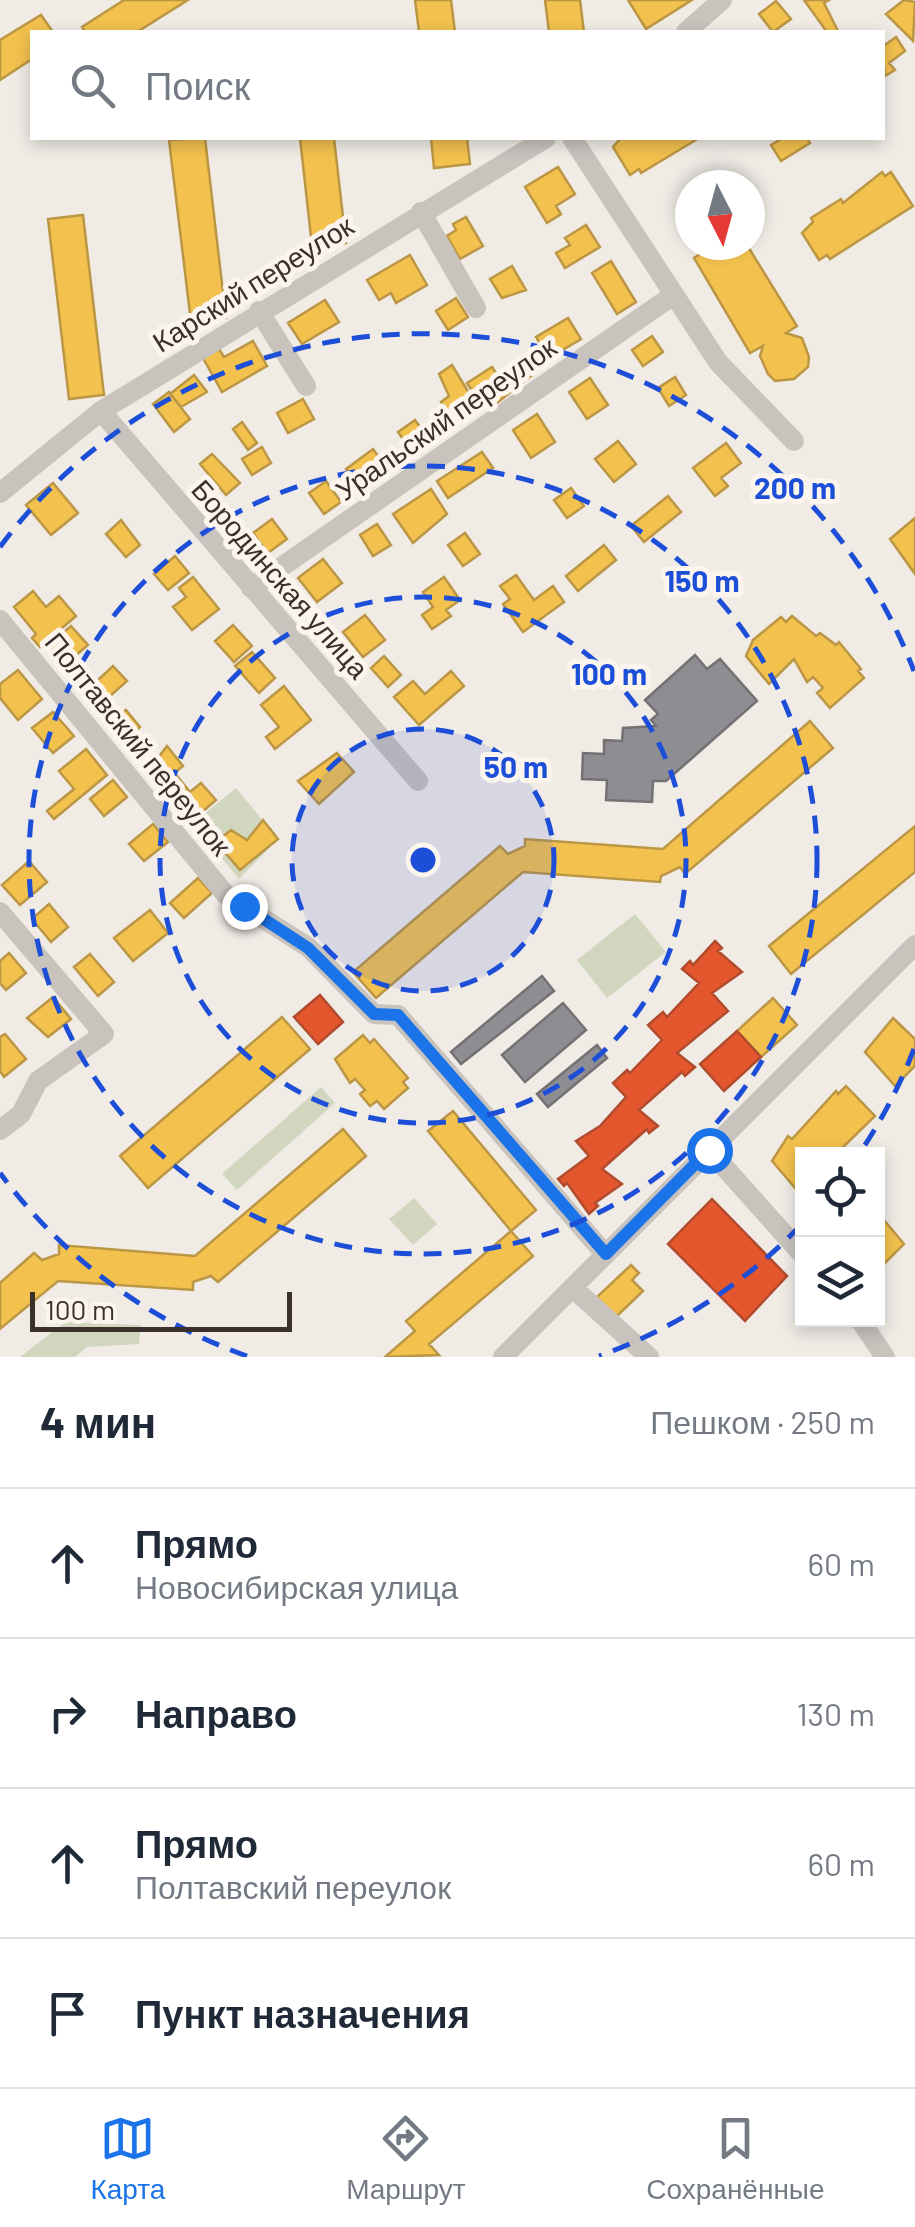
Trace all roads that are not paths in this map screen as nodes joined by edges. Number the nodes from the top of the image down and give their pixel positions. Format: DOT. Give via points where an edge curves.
graph roads {
  1 [pos="722,0"];
  2 [pos="688,30"];
  3 [pos="543,140"];
  4 [pos="573,140"];
  5 [pos="421,212"];
  6 [pos="672,296"];
  7 [pos="476,308"];
  8 [pos="259,311"];
  9 [pos="306,386"];
  10 [pos="101,411"];
  11 [pos="794,441"];
  12 [pos="0,493"];
  13 [pos="251,588"];
  14 [pos="0,620"];
  15 [pos="418,781"];
  16 [pos="0,912"];
  17 [pos="915,945"];
  18 [pos="0,1130"];
  19 [pos="709,1150"];
  20 [pos="795,1246"];
  21 [pos="606,1254"];
  22 [pos="573,1288"];
  23 [pos="865,1327"];
  24 [pos="503,1357"];
  25 [pos="648,1357"];
  26 [pos="884,1357"];
  1 -- 2 [label="street"];
  3 -- 5 [label="street, Карский переулок"];
  4 -- 6 [label="street"];
  5 -- 7 [label="street"];
  5 -- 8 [label="street, Карский переулок"];
  6 -- 11 [label="street" via="718,362"];
  6 -- 13 [label="street, Уральский переулок"];
  8 -- 9 [label="street"];
  8 -- 10 [label="street, Карский переулок"];
  10 -- 12 [label="street, Карский переулок"];
  10 -- 13 [label="street, Бородинская улица"];
  13 -- 15 [label="street, Бородинская улица"];
  14 -- 21 [label="street, Полтавский переулок" via="226,895 308,948 374,1014 398,1015"];
  16 -- 18 [label="street" via="104,1034 38,1081 22,1114"];
  17 -- 19 [label="street"];
  19 -- 20 [label="street"];
  19 -- 21 [label="street"];
  21 -- 22 [label="street"];
  22 -- 24 [label="street"];
  22 -- 25 [label="street"];
  23 -- 26 [label="street"];
}
